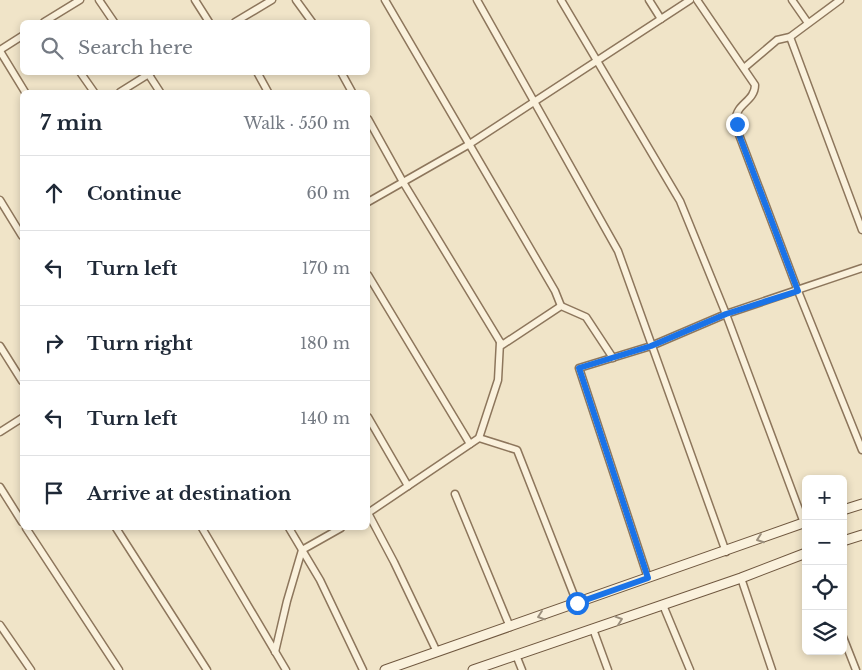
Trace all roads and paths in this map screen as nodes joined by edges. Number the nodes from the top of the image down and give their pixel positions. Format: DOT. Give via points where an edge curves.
graph roads {
  1 [pos="80,0"];
  2 [pos="99,0"];
  3 [pos="195,0"];
  4 [pos="272,0"];
  5 [pos="296,0"];
  6 [pos="385,0"];
  7 [pos="477,0"];
  8 [pos="561,0"];
  9 [pos="649,0"];
  10 [pos="690,0"];
  11 [pos="697,0"];
  12 [pos="792,0"];
  13 [pos="840,0"];
  14 [pos="661,19"];
  15 [pos="47,20"];
  16 [pos="113,20"];
  17 [pos="208,20"];
  18 [pos="238,20"];
  19 [pos="311,20"];
  20 [pos="808,23"];
  21 [pos="20,37"];
  22 [pos="790,37"];
  23 [pos="0,51"];
  24 [pos="596,61"];
  25 [pos="744,68"];
  26 [pos="82,75"];
  27 [pos="146,75"];
  28 [pos="150,75"];
  29 [pos="259,75"];
  30 [pos="343,75"];
  31 [pos="24,90"];
  32 [pos="93,90"];
  33 [pos="123,90"];
  34 [pos="159,90"];
  35 [pos="267,90"];
  36 [pos="351,90"];
  37 [pos="534,102"];
  38 [pos="370,122"];
  39 [pos="468,144"];
  40 [pos="404,182"];
  41 [pos="0,200"];
  42 [pos="370,201"];
  43 [pos="862,230"];
  44 [pos="20,233"];
  45 [pos="862,268"];
  46 [pos="370,278"];
  47 [pos="798,291"];
  48 [pos="562,306"];
  49 [pos="726,314"];
  50 [pos="500,341"];
  51 [pos="0,346"];
  52 [pos="651,346"];
  53 [pos="613,358"];
  54 [pos="20,378"];
  55 [pos="20,419"];
  56 [pos="370,420"];
  57 [pos="0,432"];
  58 [pos="479,438"];
  59 [pos="470,444"];
  60 [pos="862,450"];
  61 [pos="408,486"];
  62 [pos="0,487"];
  63 [pos="455,494"];
  64 [pos="862,504"];
  65 [pos="847,509"];
  66 [pos="370,512"];
  67 [pos="370,517"];
  68 [pos="20,519"];
  69 [pos="804,520"];
  70 [pos="802,524"];
  71 [pos="27,530"];
  72 [pos="117,530"];
  73 [pos="203,530"];
  74 [pos="290,530"];
  75 [pos="337,530"];
  76 [pos="862,535"];
  77 [pos="847,540"];
  78 [pos="302,550"];
  79 [pos="726,552"];
  80 [pos="802,555"];
  81 [pos="648,578"];
  82 [pos="741,578"];
  83 [pos="577,603"];
  84 [pos="663,605"];
  85 [pos="0,625"];
  86 [pos="510,627"];
  87 [pos="594,629"];
  88 [pos="847,647"];
  89 [pos="275,652"];
  90 [pos="437,652"];
  91 [pos="516,655"];
  92 [pos="31,670"];
  93 [pos="119,670"];
  94 [pos="207,670"];
  95 [pos="286,670"];
  96 [pos="362,670"];
  97 [pos="385,670"];
  98 [pos="474,670"];
  99 [pos="522,670"];
  100 [pos="608,670"];
  101 [pos="690,670"];
  102 [pos="772,670"];
  103 [pos="856,670"];
  1 -- 15 [label="street"];
  2 -- 16 [label="street"];
  3 -- 17 [label="street"];
  4 -- 18 [label="street"];
  5 -- 19 [label="street"];
  6 -- 39 [label="street"];
  7 -- 37 [label="street"];
  8 -- 24 [label="street"];
  9 -- 14 [label="street"];
  10 -- 14 [label="street"];
  11 -- 25 [label="street"];
  12 -- 20 [label="street"];
  13 -- 20 [label="street"];
  14 -- 24 [label="street"];
  20 -- 22 [label="street"];
  21 -- 23 [label="street"];
  22 -- 25 [label="street" via="777,40"];
  22 -- 43 [label="street"];
  23 -- 31 [label="street"];
  24 -- 37 [label="street"];
  24 -- 49 [label="street" via="680,201"];
  25 -- 47 [label="street" via="756,85 753,96 741,106 736,119 738,132"];
  26 -- 32 [label="street"];
  27 -- 33 [label="street"];
  28 -- 34 [label="street"];
  29 -- 35 [label="street"];
  30 -- 36 [label="street"];
  37 -- 39 [label="street"];
  37 -- 52 [label="street" via="618,250"];
  38 -- 40 [label="street"];
  39 -- 40 [label="street"];
  39 -- 48 [label="street"];
  40 -- 42 [label="street"];
  40 -- 50 [label="street"];
  41 -- 44 [label="street"];
  45 -- 47 [label="street"];
  46 -- 59 [label="street"];
  47 -- 49 [label="street"];
  47 -- 60 [label="street"];
  48 -- 50 [label="street" via="502,345"];
  48 -- 53 [label="street" via="586,318"];
  49 -- 52 [label="street"];
  49 -- 69 [label="street"];
  50 -- 58 [label="street" via="498,380"];
  51 -- 54 [label="street"];
  52 -- 53 [label="street"];
  52 -- 79 [label="street"];
  53 -- 81 [label="street" via="579,368"];
  55 -- 57 [label="street"];
  56 -- 61 [label="street"];
  58 -- 59 [label="street"];
  58 -- 83 [label="street" via="517,450"];
  59 -- 61 [label="street"];
  61 -- 66 [label="street"];
  62 -- 68 [label="street"];
  63 -- 86 [label="street"];
  64 -- 65 [label="main road"];
  67 -- 90 [label="street"];
  70 -- 79 [label="main road, one-way"];
  71 -- 93 [label="street"];
  72 -- 94 [label="street"];
  73 -- 89 [label="street"];
  74 -- 78 [label="street"];
  75 -- 78 [label="street"];
  76 -- 77 [label="main road"];
  78 -- 89 [label="street"];
  78 -- 96 [label="street" via="320,580"];
  79 -- 81 [label="main road"];
  80 -- 82 [label="main road"];
  81 -- 83 [label="main road"];
  82 -- 84 [label="main road"];
  82 -- 102 [label="street"];
  83 -- 86 [label="main road, one-way"];
  87 -- 84 [label="main road, one-way"];
  84 -- 101 [label="street"];
  85 -- 92 [label="street"];
  86 -- 90 [label="main road"];
  87 -- 91 [label="main road"];
  87 -- 100 [label="street"];
  88 -- 103 [label="street"];
  89 -- 95 [label="street"];
  90 -- 97 [label="main road"];
  91 -- 98 [label="main road"];
  91 -- 99 [label="street"];
}
